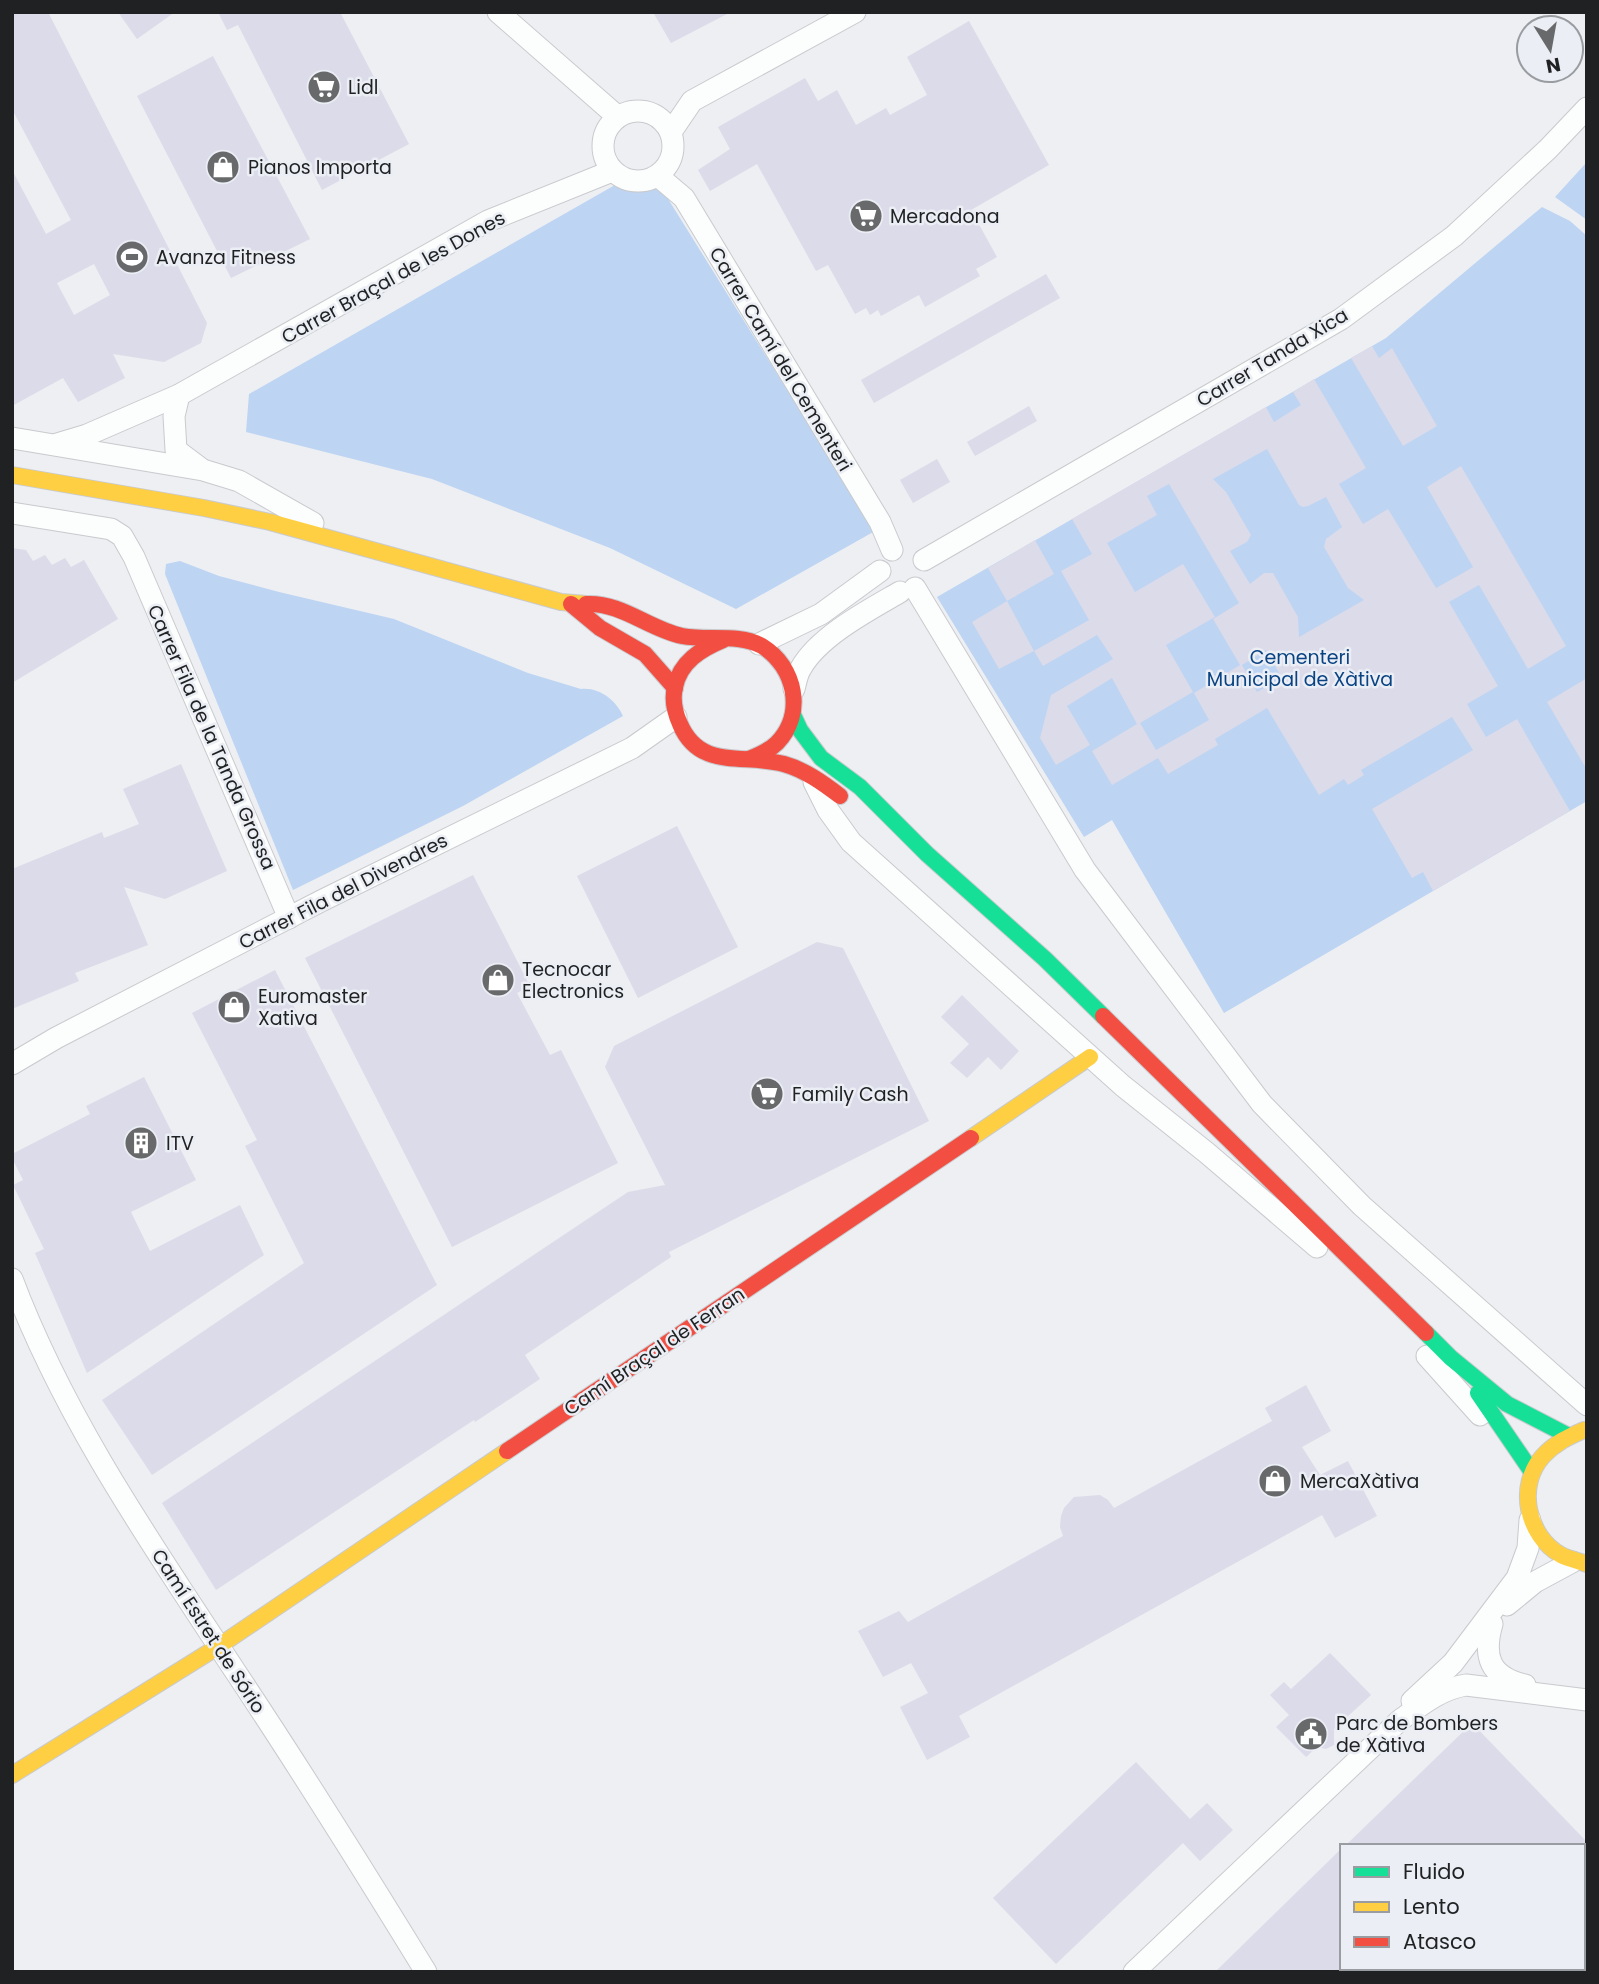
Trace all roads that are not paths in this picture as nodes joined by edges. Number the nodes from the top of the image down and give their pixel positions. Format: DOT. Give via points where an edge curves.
graph roads {
  1 [pos="498,12"];
  2 [pos="855,12"];
  3 [pos="1587,108"];
  4 [pos="618,117"];
  5 [pos="671,132"];
  6 [pos="612,171"];
  7 [pos="658,176"];
  8 [pos="178,395"];
  9 [pos="12,438"];
  10 [pos="57,444"];
  11 [pos="203,470"];
  12 [pos="12,475"];
  13 [pos="12,513"];
  14 [pos="349,542"];
  15 [pos="892,550"];
  16 [pos="924,560"];
  17 [pos="880,570"];
  18 [pos="908,590"];
  19 [pos="571,604"];
  20 [pos="723,640"];
  21 [pos="759,644"];
  22 [pos="675,688"];
  23 [pos="794,689"];
  24 [pos="793,715"];
  25 [pos="680,726"];
  26 [pos="749,759"];
  27 [pos="809,774"];
  28 [pos="927,854"];
  29 [pos="289,918"];
  30 [pos="56,1038"];
  31 [pos="12,1046"];
  32 [pos="1090,1057"];
  33 [pos="12,1064"];
  34 [pos="12,1279"];
  35 [pos="1451,1358"];
  36 [pos="1587,1405"];
  37 [pos="1587,1429"];
  38 [pos="1567,1435"];
  39 [pos="1532,1472"];
  40 [pos="1527,1495"];
  41 [pos="1530,1517"];
  42 [pos="1580,1563"];
  43 [pos="1492,1624"];
  44 [pos="219,1646"];
  45 [pos="1465,1654"];
  46 [pos="1487,1688"];
  47 [pos="1579,1698"];
  48 [pos="1424,1702"];
  49 [pos="1399,1721"];
  50 [pos="12,1775"];
  51 [pos="426,1972"];
  52 [pos="1134,1972"];
  1 -- 4 [label="street"];
  2 -- 5 [label="street" via="692,101"];
  3 -- 16 [label="street, Carrer Tanda Xica" via="1454,236 1341,319"];
  4 -- 5 [label="street" via="629,112 654,114"];
  4 -- 6 [label="street" via="604,136 603,149"];
  5 -- 7 [label="street" via="673,156"];
  6 -- 7 [label="street" via="634,182"];
  6 -- 8 [label="street, Carrer Braçal de les Dones" via="488,221"];
  7 -- 15 [label="street, Carrer Camí del Cementeri" via="684,198 880,522"];
  8 -- 10 [label="street, Carrer Braçal de les Dones"];
  8 -- 11 [label="street" via="176,450"];
  9 -- 10 [label="street"];
  10 -- 11 [label="street"];
  11 -- 14 [label="street" via="239,481"];
  12 -- 14 [label="main road" via="231,513"];
  13 -- 29 [label="street, Carrer Fila de la Tanda Grossa" via="111,529 122,536"];
  14 -- 19 [label="main road"];
  15 -- 16 [label="street" via="914,549"];
  15 -- 17 [label="street" via="883,558"];
  16 -- 18 [label="street" via="923,579"];
  17 -- 18 [label="street" via="886,585"];
  17 -- 21 [label="street" via="821,614"];
  18 -- 23 [label="street" via="814,650 800,669"];
  18 -- 36 [label="street" via="1086,870 1262,1104 1362,1206"];
  19 -- 20 [label="main road" via="602,604 679,635"];
  19 -- 22 [label="main road" via="600,628 645,654"];
  20 -- 21 [label="main road"];
  20 -- 22 [label="main road" via="687,662"];
  21 -- 23 [label="main road" via="788,670"];
  22 -- 25 [label="main road"];
  23 -- 24 [label="main road"];
  24 -- 26 [label="main road" via="777,743"];
  24 -- 28 [label="main road" via="821,758 860,787"];
  25 -- 26 [label="main road" via="697,748 713,757"];
  25 -- 29 [label="street, Carrer Fila del Divendres"];
  26 -- 27 [label="main road"];
  27 -- 28 [label="main road"];
  27 -- 32 [label="street" via="851,842"];
  28 -- 35 [label="main road" via="1045,959"];
  29 -- 30 [label="street, Carrer Fila del Divendres"];
  30 -- 31 [label="street, Carrer Fila del Divendres"];
  30 -- 33 [label="street, Carrer Fila del Divendres"];
  32 -- 40 [label="street" via="1321,1251 1441,1370 1489,1427"];
  32 -- 44 [label="main road, Camí Braçal de Ferran"];
  34 -- 44 [label="street, Camí Estret de Sório" via="69,1405"];
  35 -- 38 [label="main road" via="1507,1405"];
  35 -- 39 [label="main road"];
  37 -- 38 [label="main road"];
  38 -- 39 [label="main road" via="1553,1444"];
  39 -- 40 [label="main road"];
  40 -- 41 [label="main road"];
  41 -- 42 [label="main road" via="1554,1552"];
  41 -- 45 [label="street" via="1528,1548 1517,1578"];
  42 -- 43 [label="street" via="1535,1582 1508,1603"];
  43 -- 45 [label="street"];
  43 -- 47 [label="street" via="1488,1651 1490,1663 1499,1673 1513,1682"];
  44 -- 50 [label="main road, Camí Braçal de Ferran"];
  44 -- 51 [label="street, Camí Estret de Sório"];
  45 -- 46 [label="street" via="1467,1673"];
  45 -- 48 [label="street"];
  45 -- 49 [label="street" via="1413,1700"];
  46 -- 47 [label="street"];
  46 -- 48 [label="street" via="1454,1687"];
  48 -- 49 [label="street"];
  49 -- 52 [label="street"];
}
